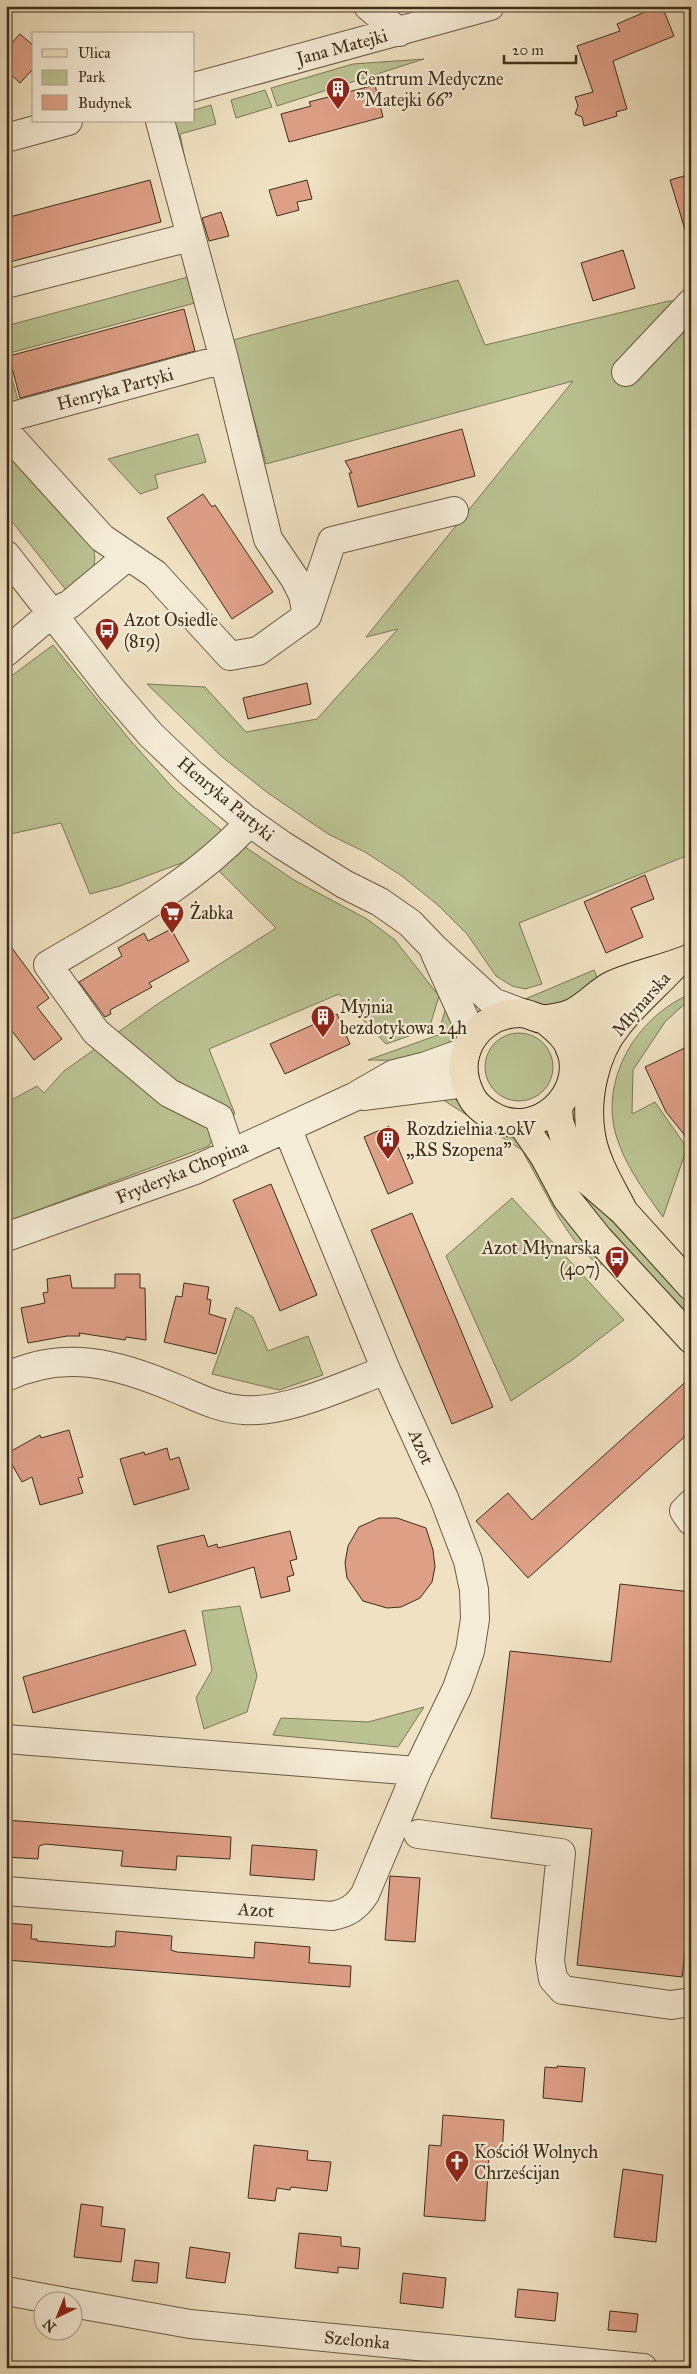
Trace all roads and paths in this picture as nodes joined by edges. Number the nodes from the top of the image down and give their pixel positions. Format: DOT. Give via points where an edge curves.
graph roads {
  1 [pos="368,6"];
  2 [pos="490,6"];
  3 [pos="398,32"];
  4 [pos="195,87"];
  5 [pos="61,122"];
  6 [pos="160,122"];
  7 [pos="13,129"];
  8 [pos="190,236"];
  9 [pos="6,284"];
  10 [pos="691,302"];
  11 [pos="224,359"];
  12 [pos="626,372"];
  13 [pos="6,418"];
  14 [pos="6,432"];
  15 [pos="454,511"];
  16 [pos="6,554"];
  17 [pos="128,556"];
  18 [pos="52,613"];
  19 [pos="307,616"];
  20 [pos="6,652"];
  21 [pos="250,822"];
  22 [pos="433,947"];
  23 [pos="683,961"];
  24 [pos="533,1016"];
  25 [pos="469,1045"];
  26 [pos="570,1049"];
  27 [pos="465,1084"];
  28 [pos="354,1098"];
  29 [pos="558,1108"];
  30 [pos="522,1124"];
  31 [pos="287,1128"];
  32 [pos="231,1154"];
  33 [pos="624,1212"];
  34 [pos="6,1238"];
  35 [pos="691,1286"];
  36 [pos="691,1339"];
  37 [pos="386,1370"];
  38 [pos="6,1378"];
  39 [pos="691,1504"];
  40 [pos="691,1521"];
  41 [pos="6,1739"];
  42 [pos="417,1771"];
  43 [pos="418,1834"];
  44 [pos="6,1891"];
  45 [pos="691,2002"];
  46 [pos="6,2290"];
  47 [pos="32,2295"];
  48 [pos="82,2305"];
  49 [pos="643,2368"];
  1 -- 3 [label="street"];
  2 -- 3 [label="street, Jana Matejki"];
  3 -- 4 [label="street, Jana Matejki"];
  5 -- 7 [label="street"];
  6 -- 8 [label="street"];
  8 -- 9 [label="street"];
  8 -- 11 [label="street"];
  10 -- 12 [label="street"];
  11 -- 13 [label="street, Henryka Partyki"];
  11 -- 19 [label="street" via="268,540 295,579 303,595"];
  14 -- 17 [label="street" via="102,538"];
  15 -- 19 [label="street" via="332,541"];
  16 -- 18 [label="street, Henryka Partyki"];
  17 -- 18 [label="street" via="70,604"];
  17 -- 19 [label="street" via="155,574 230,656 258,651"];
  18 -- 20 [label="street"];
  18 -- 21 [label="street, Henryka Partyki" via="152,735 192,774"];
  21 -- 22 [label="street, Henryka Partyki" via="313,865 380,902 410,923"];
  21 -- 32 [label="street" via="186,881 48,965 96,1032 169,1092 219,1118"];
  22 -- 24 [label="street" via="493,1002"];
  22 -- 25 [label="street"];
  23 -- 24 [label="main road, Fryderyka Chopina" via="612,986 572,1014"];
  23 -- 26 [label="main road" via="611,1012"];
  23 -- 33 [label="main road, Młynarska" via="616,1027 598,1062 590,1088 591,1135"];
  24 -- 25 [label="main road, Fryderyka Chopina" via="503,1015 486,1023"];
  24 -- 26 [label="main road" via="560,1032"];
  25 -- 27 [label="main road" via="463,1068"];
  25 -- 28 [label="street, Fryderyka Chopina" via="426,1066 394,1074"];
  26 -- 29 [label="main road" via="574,1065 572,1080"];
  27 -- 28 [label="street, Fryderyka Chopina"];
  27 -- 30 [label="main road" via="473,1100 487,1114 504,1122"];
  28 -- 31 [label="street, Fryderyka Chopina"];
  29 -- 30 [label="main road" via="542,1119"];
  29 -- 33 [label="main road, Młynarska" via="567,1146 586,1178"];
  30 -- 36 [label="main road" via="567,1199 599,1239"];
  31 -- 32 [label="street, Fryderyka Chopina"];
  31 -- 37 [label="street, Azot"];
  32 -- 34 [label="street, Fryderyka Chopina"];
  33 -- 35 [label="main road, Młynarska"];
  37 -- 38 [label="street" via="276,1409 243,1410 214,1405 105,1363 54,1362"];
  37 -- 42 [label="street, Azot" via="444,1498 468,1562 474,1590 475,1619 470,1651 457,1688"];
  39 -- 40 [label="street" via="684,1511"];
  41 -- 42 [label="street"];
  42 -- 44 [label="street, Azot" via="365,1894 359,1903 342,1914 332,1916"];
  43 -- 45 [label="street" via="561,1853 550,1960 553,1979 562,1990 671,2006"];
  46 -- 47 [label="street"];
  48 -- 49 [label="street, Szelonka" via="190,2324"];
}
